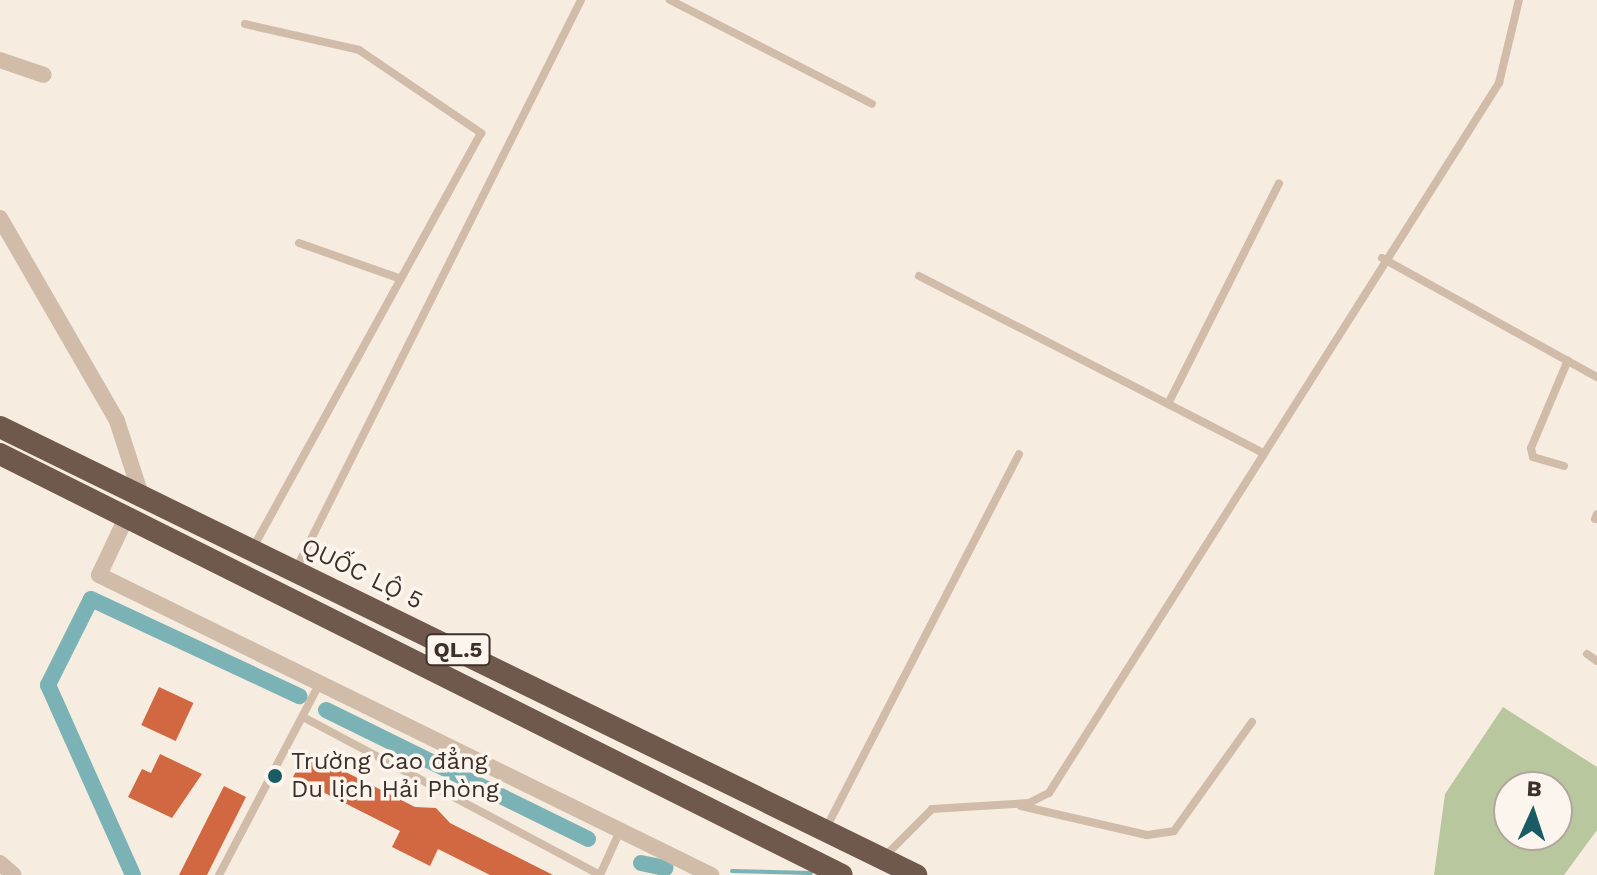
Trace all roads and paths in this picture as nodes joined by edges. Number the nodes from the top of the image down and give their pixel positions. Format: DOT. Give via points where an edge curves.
graph roads {
  1 [pos="581,0"];
  2 [pos="670,0"];
  3 [pos="1519,0"];
  4 [pos="245,24"];
  5 [pos="0,60"];
  6 [pos="44,75"];
  7 [pos="872,104"];
  8 [pos="1279,183"];
  9 [pos="0,218"];
  10 [pos="299,243"];
  11 [pos="1382,258"];
  12 [pos="919,276"];
  13 [pos="401,279"];
  14 [pos="1568,360"];
  15 [pos="1597,377"];
  16 [pos="1168,404"];
  17 [pos="0,427"];
  18 [pos="1260,451"];
  19 [pos="0,454"];
  20 [pos="1019,454"];
  21 [pos="1564,466"];
  22 [pos="142,498"];
  23 [pos="126,518"];
  24 [pos="252,550"];
  25 [pos="295,569"];
  26 [pos="1587,654"];
  27 [pos="1597,661"];
  28 [pos="320,683"];
  29 [pos="303,717"];
  30 [pos="1252,722"];
  31 [pos="1017,804"];
  32 [pos="620,830"];
  33 [pos="825,831"];
  34 [pos="883,858"];
  35 [pos="0,863"];
  36 [pos="14,875"];
  37 [pos="219,875"];
  38 [pos="600,875"];
  39 [pos="711,875"];
  40 [pos="842,875"];
  41 [pos="916,875"];
  1 -- 25 [label="lane"];
  2 -- 7 [label="lane"];
  3 -- 11 [label="lane" via="1499,83"];
  4 -- 13 [label="lane" via="359,50 481,133"];
  5 -- 6 [label="street"];
  8 -- 16 [label="lane"];
  9 -- 22 [label="street" via="117,421"];
  10 -- 13 [label="lane"];
  11 -- 14 [label="lane"];
  11 -- 18 [label="lane"];
  12 -- 16 [label="lane"];
  13 -- 24 [label="lane"];
  14 -- 15 [label="lane"];
  14 -- 21 [label="lane" via="1531,448 1533,457"];
  16 -- 18 [label="lane"];
  17 -- 22 [label="highway, QUỐC LỘ 5 / QL.5"];
  18 -- 31 [label="lane" via="1049,793"];
  19 -- 23 [label="highway, QL.5"];
  20 -- 33 [label="lane"];
  22 -- 24 [label="highway, QUỐC LỘ 5 / QL.5"];
  23 -- 28 [label="street" via="99,575"];
  23 -- 40 [label="highway, QL.5"];
  24 -- 25 [label="highway, QUỐC LỘ 5 / QL.5"];
  25 -- 33 [label="highway, QUỐC LỘ 5 / QL.5"];
  26 -- 27 [label="lane"];
  28 -- 29 [label="lane"];
  28 -- 32 [label="street"];
  29 -- 37 [label="lane"];
  29 -- 38 [label="lane"];
  30 -- 31 [label="lane" via="1174,831 1147,835"];
  31 -- 34 [label="lane" via="932,809"];
  32 -- 38 [label="lane"];
  32 -- 39 [label="street"];
  33 -- 34 [label="highway, QUỐC LỘ 5 / QL.5"];
  34 -- 41 [label="highway, QUỐC LỘ 5 / QL.5"];
  35 -- 36 [label="street"];
}
